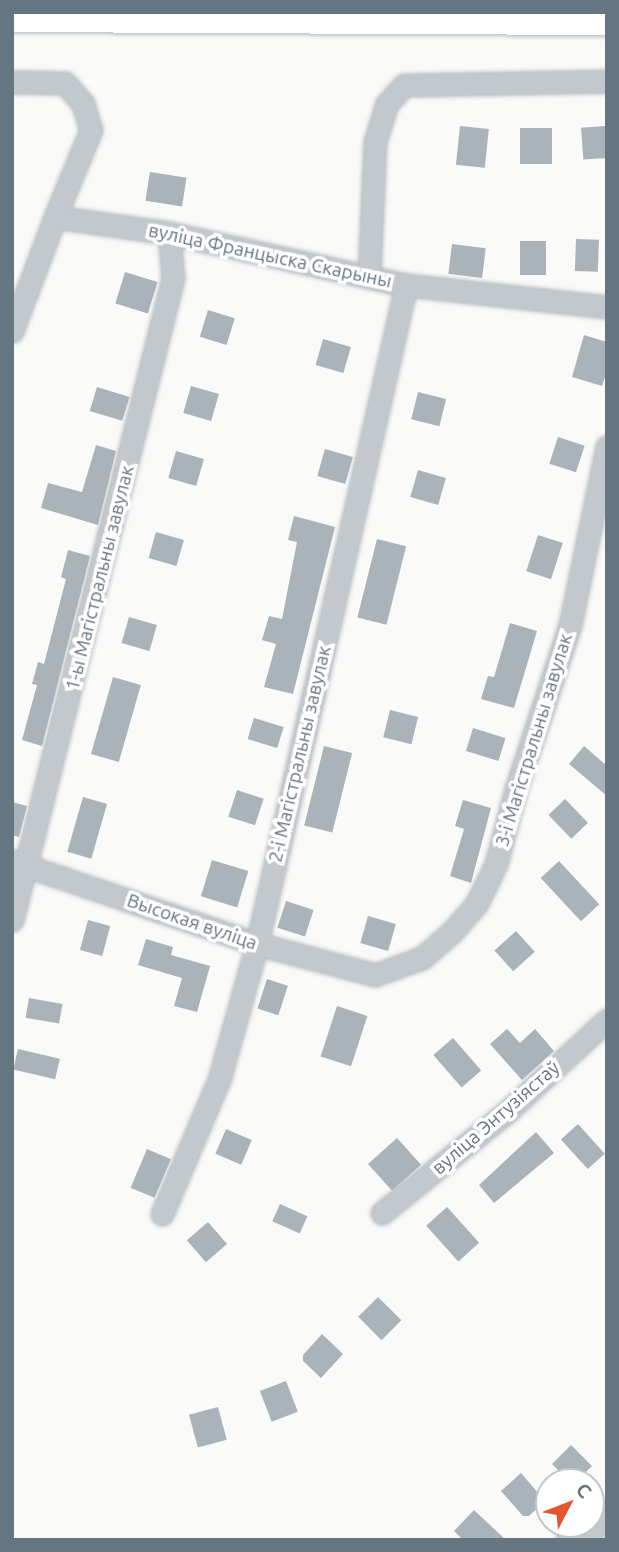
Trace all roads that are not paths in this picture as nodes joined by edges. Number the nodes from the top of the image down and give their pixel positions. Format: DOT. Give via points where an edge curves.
graph roads {
  1 [pos="12,16"];
  2 [pos="607,19"];
  3 [pos="607,81"];
  4 [pos="12,82"];
  5 [pos="55,217"];
  6 [pos="169,233"];
  7 [pos="369,277"];
  8 [pos="406,285"];
  9 [pos="607,307"];
  10 [pos="12,331"];
  11 [pos="607,447"];
  12 [pos="19,863"];
  13 [pos="12,920"];
  14 [pos="257,944"];
  15 [pos="375,975"];
  16 [pos="607,1020"];
  17 [pos="383,1213"];
  18 [pos="162,1214"];
  19 [pos="607,1518"];
  20 [pos="567,1540"];
  1 -- 2 [label="street"];
  3 -- 7 [label="street" via="404,85 386,105 376,142"];
  4 -- 5 [label="street" via="65,83 83,104 91,130"];
  5 -- 6 [label="street, вуліца Францыска Скарыны"];
  5 -- 10 [label="street"];
  6 -- 7 [label="street, вуліца Францыска Скарыны"];
  6 -- 12 [label="street, 1-ы Магістральны завулак" via="173,278 67,712"];
  7 -- 8 [label="street, вуліца Францыска Скарыны"];
  8 -- 9 [label="street, вуліца Францыска Скарыны"];
  8 -- 14 [label="street, 2-і Магістральны завулак"];
  11 -- 15 [label="street, 3-і Магістральны завулак" via="570,625 496,864 477,903 452,932 422,958"];
  12 -- 13 [label="street, 1-ы Магістральны завулак"];
  12 -- 14 [label="street, Высокая вуліца"];
  14 -- 15 [label="street, Высокая вуліца"];
  14 -- 18 [label="street, 2-і Магістральны завулак" via="219,1080"];
  16 -- 17 [label="street, вуліца Энтузіястаў" via="509,1110"];
  19 -- 20 [label="street"];
}
